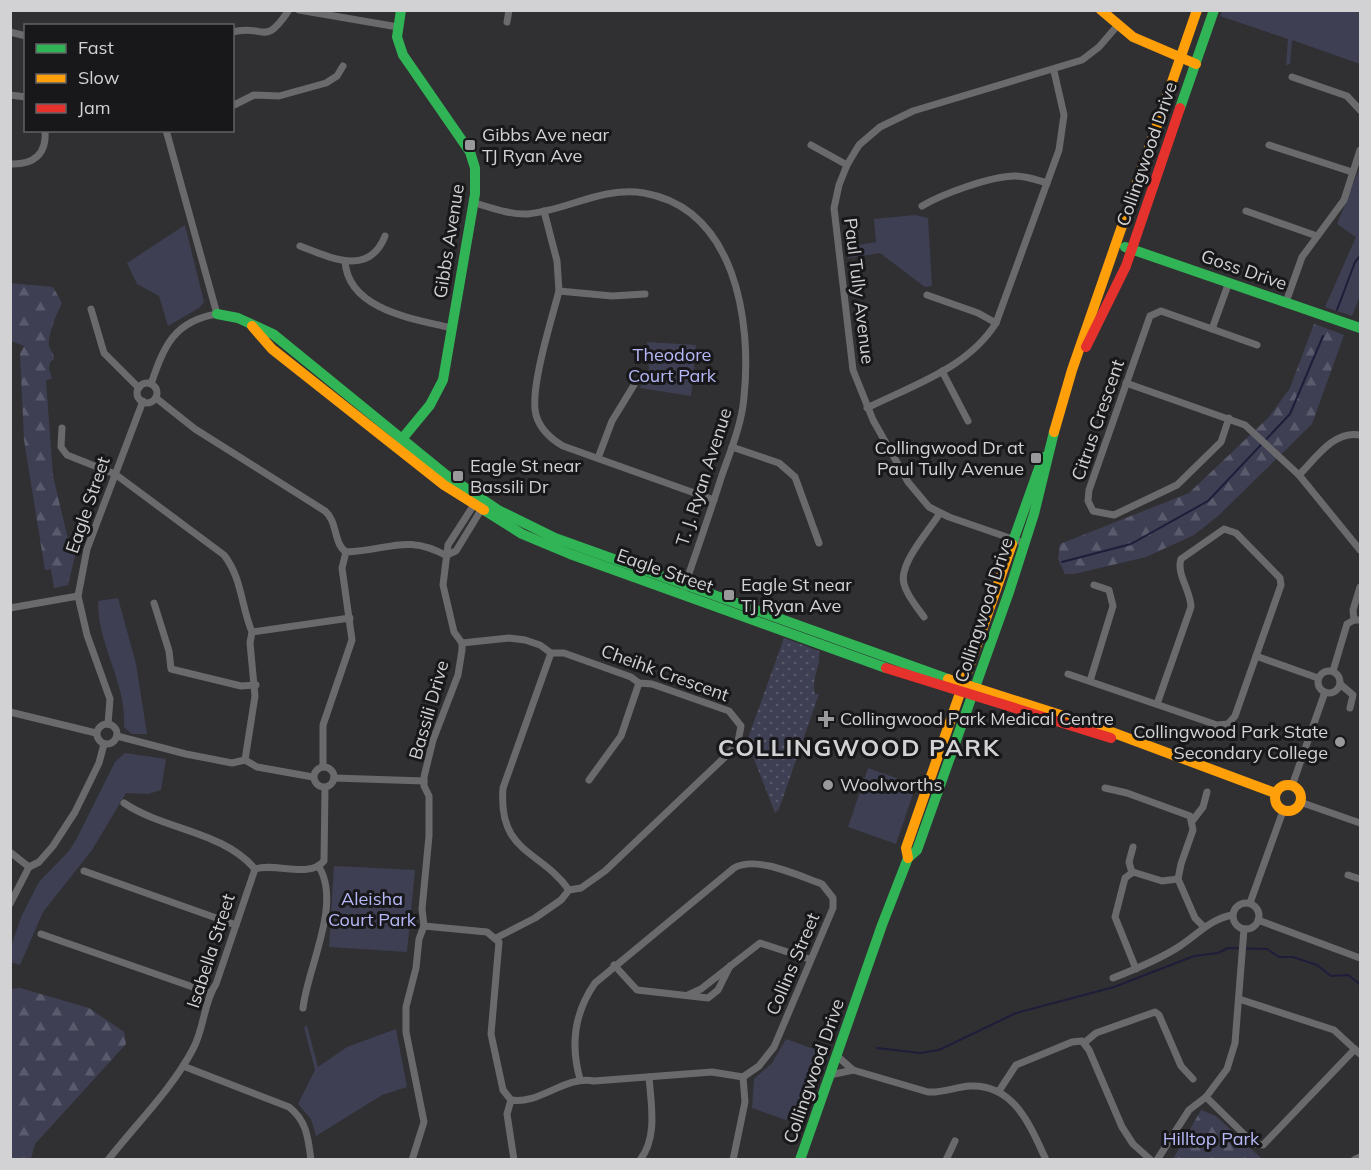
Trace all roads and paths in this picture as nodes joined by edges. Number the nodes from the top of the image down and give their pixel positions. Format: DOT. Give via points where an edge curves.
graph roads {
  1 [pos="289,10"];
  2 [pos="299,10"];
  3 [pos="401,10"];
  4 [pos="509,10"];
  5 [pos="1101,10"];
  6 [pos="1197,10"];
  7 [pos="1214,10"];
  8 [pos="507,22"];
  9 [pos="1117,26"];
  10 [pos="398,27"];
  11 [pos="234,32"];
  12 [pos="1181,55"];
  13 [pos="1197,60"];
  14 [pos="342,66"];
  15 [pos="1054,70"];
  16 [pos="1292,77"];
  17 [pos="234,105"];
  18 [pos="1360,110"];
  19 [pos="45,132"];
  20 [pos="168,132"];
  21 [pos="811,145"];
  22 [pos="1269,145"];
  23 [pos="1360,150"];
  24 [pos="10,164"];
  25 [pos="847,165"];
  26 [pos="1352,172"];
  27 [pos="1047,183"];
  28 [pos="475,203"];
  29 [pos="922,206"];
  30 [pos="544,211"];
  31 [pos="1246,211"];
  32 [pos="385,236"];
  33 [pos="1317,236"];
  34 [pos="1116,244"];
  35 [pos="300,246"];
  36 [pos="1132,249"];
  37 [pos="345,261"];
  38 [pos="1229,282"];
  39 [pos="559,291"];
  40 [pos="645,294"];
  41 [pos="927,295"];
  42 [pos="1286,302"];
  43 [pos="91,309"];
  44 [pos="217,314"];
  45 [pos="996,323"];
  46 [pos="452,328"];
  47 [pos="1360,328"];
  48 [pos="1212,329"];
  49 [pos="1257,345"];
  50 [pos="1072,370"];
  51 [pos="942,371"];
  52 [pos="1126,383"];
  53 [pos="151,384"];
  54 [pos="634,385"];
  55 [pos="139,388"];
  56 [pos="156,398"];
  57 [pos="143,401"];
  58 [pos="867,408"];
  59 [pos="1229,418"];
  60 [pos="968,421"];
  61 [pos="62,428"];
  62 [pos="1360,435"];
  63 [pos="399,443"];
  64 [pos="732,447"];
  65 [pos="598,458"];
  66 [pos="115,474"];
  67 [pos="1299,475"];
  68 [pos="714,500"];
  69 [pos="478,505"];
  70 [pos="940,513"];
  71 [pos="1019,541"];
  72 [pos="819,543"];
  73 [pos="1360,550"];
  74 [pos="346,552"];
  75 [pos="448,555"];
  76 [pos="1094,585"];
  77 [pos="1360,587"];
  78 [pos="684,589"];
  79 [pos="78,596"];
  80 [pos="10,600"];
  81 [pos="154,603"];
  82 [pos="12,608"];
  83 [pos="924,617"];
  84 [pos="350,618"];
  85 [pos="1357,620"];
  86 [pos="252,632"];
  87 [pos="462,644"];
  88 [pos="550,653"];
  89 [pos="1256,656"];
  90 [pos="1333,671"];
  91 [pos="1068,674"];
  92 [pos="1318,678"];
  93 [pos="1090,681"];
  94 [pos="639,683"];
  95 [pos="1340,684"];
  96 [pos="256,686"];
  97 [pos="961,689"];
  98 [pos="975,692"];
  99 [pos="1325,692"];
  100 [pos="1157,704"];
  101 [pos="1350,708"];
  102 [pos="10,712"];
  103 [pos="108,724"];
  104 [pos="96,733"];
  105 [pos="117,736"];
  106 [pos="104,744"];
  107 [pos="246,760"];
  108 [pos="323,767"];
  109 [pos="313,777"];
  110 [pos="334,778"];
  111 [pos="589,780"];
  112 [pos="423,781"];
  113 [pos="1292,786"];
  114 [pos="325,788"];
  115 [pos="1105,788"];
  116 [pos="1207,792"];
  117 [pos="1275,793"];
  118 [pos="1300,802"];
  119 [pos="124,803"];
  120 [pos="1283,811"];
  121 [pos="1193,820"];
  122 [pos="1360,823"];
  123 [pos="1133,847"];
  124 [pos="10,852"];
  125 [pos="908,858"];
  126 [pos="29,867"];
  127 [pos="319,867"];
  128 [pos="255,869"];
  129 [pos="84,871"];
  130 [pos="1132,873"];
  131 [pos="1348,875"];
  132 [pos="1178,879"];
  133 [pos="1360,879"];
  134 [pos="569,890"];
  135 [pos="1250,903"];
  136 [pos="10,904"];
  137 [pos="1232,915"];
  138 [pos="1258,920"];
  139 [pos="236,925"];
  140 [pos="424,926"];
  141 [pos="1204,927"];
  142 [pos="1244,929"];
  143 [pos="41,934"];
  144 [pos="496,938"];
  145 [pos="1360,958"];
  146 [pos="809,959"];
  147 [pos="614,966"];
  148 [pos="730,966"];
  149 [pos="1137,969"];
  150 [pos="1113,978"];
  151 [pos="210,993"];
  152 [pos="686,995"];
  153 [pos="1239,999"];
  154 [pos="303,1008"];
  155 [pos="1084,1043"];
  156 [pos="1358,1052"];
  157 [pos="837,1056"];
  158 [pos="183,1066"];
  159 [pos="853,1070"];
  160 [pos="830,1075"];
  161 [pos="649,1077"];
  162 [pos="743,1077"];
  163 [pos="580,1079"];
  164 [pos="1194,1079"];
  165 [pos="999,1091"];
  166 [pos="1206,1097"];
  167 [pos="511,1100"];
  168 [pos="956,1141"];
  169 [pos="1360,1157"];
  170 [pos="108,1160"];
  171 [pos="311,1160"];
  172 [pos="412,1160"];
  173 [pos="514,1160"];
  174 [pos="640,1160"];
  175 [pos="733,1160"];
  176 [pos="800,1160"];
  177 [pos="946,1160"];
  178 [pos="1046,1160"];
  179 [pos="1150,1160"];
  180 [pos="1157,1160"];
  181 [pos="1353,1160"];
  1 -- 11 [label="street" via="272,32"];
  2 -- 10 [label="street"];
  3 -- 10 [label="street, Gibbs Avenue"];
  4 -- 8 [label="street"];
  5 -- 9 [label="street"];
  6 -- 12 [label="street, Collingwood Drive"];
  7 -- 13 [label="street, Collingwood Drive"];
  9 -- 12 [label="street" via="1142,42"];
  9 -- 15 [label="street, Paul Tully Avenue" via="1083,60"];
  10 -- 28 [label="street, Gibbs Avenue" via="403,54 475,161"];
  12 -- 13 [label="street"];
  12 -- 34 [label="street, Collingwood Drive"];
  13 -- 36 [label="street, Collingwood Drive"];
  14 -- 17 [label="street" via="338,76 326,83 279,96 254,95"];
  15 -- 25 [label="street, Paul Tully Avenue" via="897,117 866,139"];
  15 -- 27 [label="street" via="1063,106 1063,126"];
  16 -- 18 [label="street" via="1347,96"];
  19 -- 24 [label="street" via="44,149 39,156 25,164"];
  20 -- 44 [label="street"];
  21 -- 25 [label="street"];
  22 -- 26 [label="street"];
  23 -- 26 [label="street"];
  25 -- 58 [label="street, Paul Tully Avenue" via="836,196 836,231 853,370"];
  26 -- 33 [label="street" via="1344,200"];
  27 -- 29 [label="street" via="1011,176 938,196"];
  27 -- 45 [label="street"];
  28 -- 30 [label="street, T. J. Ryan Avenue" via="518,213"];
  28 -- 46 [label="street, Gibbs Avenue" via="469,218"];
  30 -- 39 [label="street" via="557,261"];
  30 -- 64 [label="street, T. J. Ryan Avenue" via="603,194 642,192 684,208 710,230 727,260 742,310 745,338 744,398"];
  31 -- 33 [label="street"];
  32 -- 37 [label="street" via="374,256"];
  33 -- 42 [label="street" via="1302,257"];
  34 -- 36 [label="street, Goss Drive"];
  34 -- 50 [label="street, Collingwood Drive"];
  35 -- 37 [label="street"];
  36 -- 38 [label="street, Goss Drive"];
  36 -- 50 [label="street, Collingwood Drive" via="1114,293"];
  37 -- 46 [label="street" via="352,284 369,300 396,314"];
  38 -- 42 [label="street, Goss Drive"];
  38 -- 48 [label="street"];
  39 -- 40 [label="street" via="612,296"];
  39 -- 65 [label="street" via="536,392 537,417 553,440"];
  41 -- 45 [label="street"];
  42 -- 47 [label="street, Goss Drive"];
  43 -- 55 [label="street" via="104,353"];
  44 -- 53 [label="street" via="202,316 177,330"];
  44 -- 63 [label="street, Eagle Street" via="238,318 273,334"];
  45 -- 51 [label="street" via="969,355"];
  46 -- 63 [label="street, Gibbs Avenue" via="440,387"];
  48 -- 49 [label="street"];
  48 -- 52 [label="street, Citrus Crescent" via="1161,310 1153,312"];
  50 -- 71 [label="street, Collingwood Drive"];
  51 -- 58 [label="street"];
  51 -- 60 [label="street"];
  52 -- 59 [label="street"];
  52 -- 59 [label="street, Citrus Crescent" via="1089,490 1088,501 1093,511 1104,515 1114,515 1177,485 1221,442"];
  53 -- 55 [label="street"];
  53 -- 56 [label="street"];
  54 -- 65 [label="street" via="612,421"];
  55 -- 57 [label="street"];
  56 -- 57 [label="street"];
  56 -- 74 [label="street" via="195,429 326,510"];
  57 -- 66 [label="street, Eagle Street"];
  58 -- 70 [label="street, Paul Tully Avenue" via="908,482 929,507"];
  59 -- 67 [label="street" via="1245,425"];
  61 -- 66 [label="street" via="61,447 67,455"];
  62 -- 67 [label="street" via="1344,434 1335,439"];
  63 -- 69 [label="street, Eagle Street"];
  64 -- 68 [label="street, T. J. Ryan Avenue"];
  64 -- 72 [label="street" via="779,463 795,477"];
  65 -- 68 [label="street"];
  66 -- 79 [label="street, Eagle Street" via="87,549"];
  66 -- 86 [label="street" via="224,555 239,579 246,622"];
  67 -- 73 [label="street"];
  68 -- 78 [label="street, T. J. Ryan Avenue"];
  69 -- 75 [label="street" via="456,551"];
  69 -- 78 [label="street, Eagle Street"];
  70 -- 71 [label="street, Paul Tully Avenue"];
  70 -- 83 [label="street" via="906,564 903,576 906,589"];
  71 -- 97 [label="street, Collingwood Drive"];
  71 -- 98 [label="street, Collingwood Drive"];
  74 -- 75 [label="street" via="408,543"];
  74 -- 84 [label="street" via="342,568"];
  75 -- 87 [label="street, Bassili Drive" via="443,585 454,632"];
  76 -- 93 [label="street" via="1109,590 1113,606"];
  77 -- 85 [label="street" via="1353,610"];
  78 -- 97 [label="street, Eagle Street"];
  79 -- 82 [label="street"];
  79 -- 103 [label="street, Eagle Street" via="110,699"];
  80 -- 82 [label="street"];
  81 -- 96 [label="street" via="171,669"];
  84 -- 86 [label="street"];
  84 -- 108 [label="street" via="352,640 323,725"];
  85 -- 90 [label="street" via="1347,624"];
  86 -- 96 [label="street"];
  87 -- 88 [label="street, Cheihk Crescent" via="509,638 540,645"];
  87 -- 112 [label="street, Bassili Drive" via="458,675"];
  88 -- 94 [label="street, Cheihk Crescent" via="564,653"];
  88 -- 134 [label="street" via="503,788 502,811 507,828 520,847"];
  89 -- 92 [label="street"];
  89 -- 100 [label="street" via="1235,716 1228,723 1217,724"];
  89 -- 100 [label="street" via="1281,585 1280,578 1236,533 1224,529 1181,559 1179,565 1191,607"];
  90 -- 92 [label="street" via="1323,672"];
  90 -- 95 [label="street"];
  91 -- 93 [label="street"];
  92 -- 99 [label="street" via="1318,685"];
  93 -- 100 [label="street"];
  94 -- 111 [label="street" via="621,736"];
  94 -- 134 [label="street, Cheihk Crescent" via="729,711 738,719 738,742 605,871 581,888"];
  95 -- 99 [label="street" via="1336,690"];
  95 -- 101 [label="street" via="1353,695"];
  96 -- 107 [label="street"];
  97 -- 98 [label="street, Eagle Street"];
  97 -- 125 [label="street, Collingwood Drive" via="906,848"];
  98 -- 117 [label="street, Eagle Street" via="1098,736 1127,740"];
  98 -- 125 [label="street, Collingwood Drive" via="917,850"];
  99 -- 113 [label="street"];
  102 -- 104 [label="street"];
  103 -- 104 [label="street"];
  103 -- 105 [label="street" via="115,728"];
  104 -- 106 [label="street" via="98,741"];
  105 -- 106 [label="street" via="110,744"];
  105 -- 107 [label="street" via="232,763"];
  106 -- 126 [label="street" via="75,812 53,846"];
  107 -- 109 [label="street" via="257,767"];
  108 -- 109 [label="street"];
  108 -- 110 [label="street" via="332,770"];
  109 -- 114 [label="street" via="318,786"];
  110 -- 112 [label="street"];
  110 -- 114 [label="street"];
  112 -- 140 [label="street, Bassili Drive" via="429,796"];
  113 -- 117 [label="street" via="1280,787"];
  113 -- 118 [label="street" via="1300,794"];
  114 -- 127 [label="street" via="325,850"];
  115 -- 121 [label="street" via="1170,808"];
  116 -- 121 [label="street" via="1203,807"];
  117 -- 120 [label="street" via="1275,802"];
  118 -- 120 [label="street" via="1296,809"];
  118 -- 122 [label="street"];
  119 -- 128 [label="street" via="139,813 224,844"];
  120 -- 135 [label="street"];
  121 -- 132 [label="street" via="1194,830"];
  123 -- 130 [label="street" via="1129,862"];
  124 -- 126 [label="street"];
  125 -- 157 [label="street, Collingwood Drive"];
  126 -- 136 [label="street"];
  127 -- 128 [label="street"];
  127 -- 154 [label="street" via="326,880 321,943"];
  128 -- 139 [label="street, Isabella Street"];
  129 -- 139 [label="street"];
  130 -- 132 [label="street" via="1162,881"];
  130 -- 149 [label="street" via="1125,878 1115,916"];
  131 -- 133 [label="street"];
  132 -- 141 [label="street" via="1195,918"];
  134 -- 144 [label="street, Cheihk Crescent" via="535,918"];
  135 -- 137 [label="street" via="1238,905"];
  135 -- 138 [label="street" via="1257,910"];
  137 -- 141 [label="street"];
  137 -- 142 [label="street" via="1235,925"];
  138 -- 142 [label="street"];
  138 -- 145 [label="street"];
  139 -- 151 [label="street, Isabella Street"];
  140 -- 144 [label="street" via="487,932"];
  140 -- 172 [label="street, Bassili Drive" via="406,1007 406,1032 424,1122"];
  141 -- 149 [label="street" via="1180,946"];
  142 -- 153 [label="street"];
  143 -- 151 [label="street"];
  144 -- 167 [label="street" via="499,948 491,1034 503,1090"];
  146 -- 147 [label="street, Collins Street" via="818,947 834,905 829,889 751,862 734,867"];
  146 -- 148 [label="street" via="760,943"];
  146 -- 162 [label="street, Collins Street" via="806,975 774,1047 759,1066"];
  147 -- 152 [label="street" via="637,990"];
  147 -- 163 [label="street, Collins Street" via="582,1001 576,1020 574,1047"];
  148 -- 152 [label="street" via="702,989"];
  148 -- 152 [label="street" via="713,996"];
  149 -- 150 [label="street"];
  151 -- 158 [label="street, Isabella Street" via="195,1046"];
  153 -- 156 [label="street" via="1334,1030"];
  153 -- 166 [label="street" via="1235,1043 1227,1069"];
  155 -- 164 [label="street" via="1096,1033 1155,1012 1181,1066"];
  155 -- 165 [label="street" via="1072,1042 1016,1065"];
  155 -- 179 [label="street" via="1122,1127"];
  156 -- 166 [label="street" via="1263,1145 1254,1144"];
  157 -- 159 [label="street"];
  157 -- 160 [label="street, Collingwood Drive"];
  158 -- 170 [label="street, Isabella Street"];
  158 -- 171 [label="street" via="289,1107 307,1129"];
  159 -- 160 [label="street"];
  159 -- 165 [label="street" via="928,1092 974,1086"];
  160 -- 176 [label="street, Collingwood Drive"];
  161 -- 162 [label="street" via="712,1072"];
  161 -- 163 [label="street"];
  161 -- 174 [label="street" via="650,1136"];
  162 -- 175 [label="street" via="745,1102"];
  163 -- 167 [label="street"];
  165 -- 178 [label="street" via="1024,1116"];
  166 -- 180 [label="street" via="1189,1110"];
  167 -- 173 [label="street" via="507,1114"];
  168 -- 177 [label="street"];
  169 -- 181 [label="street"];
}
